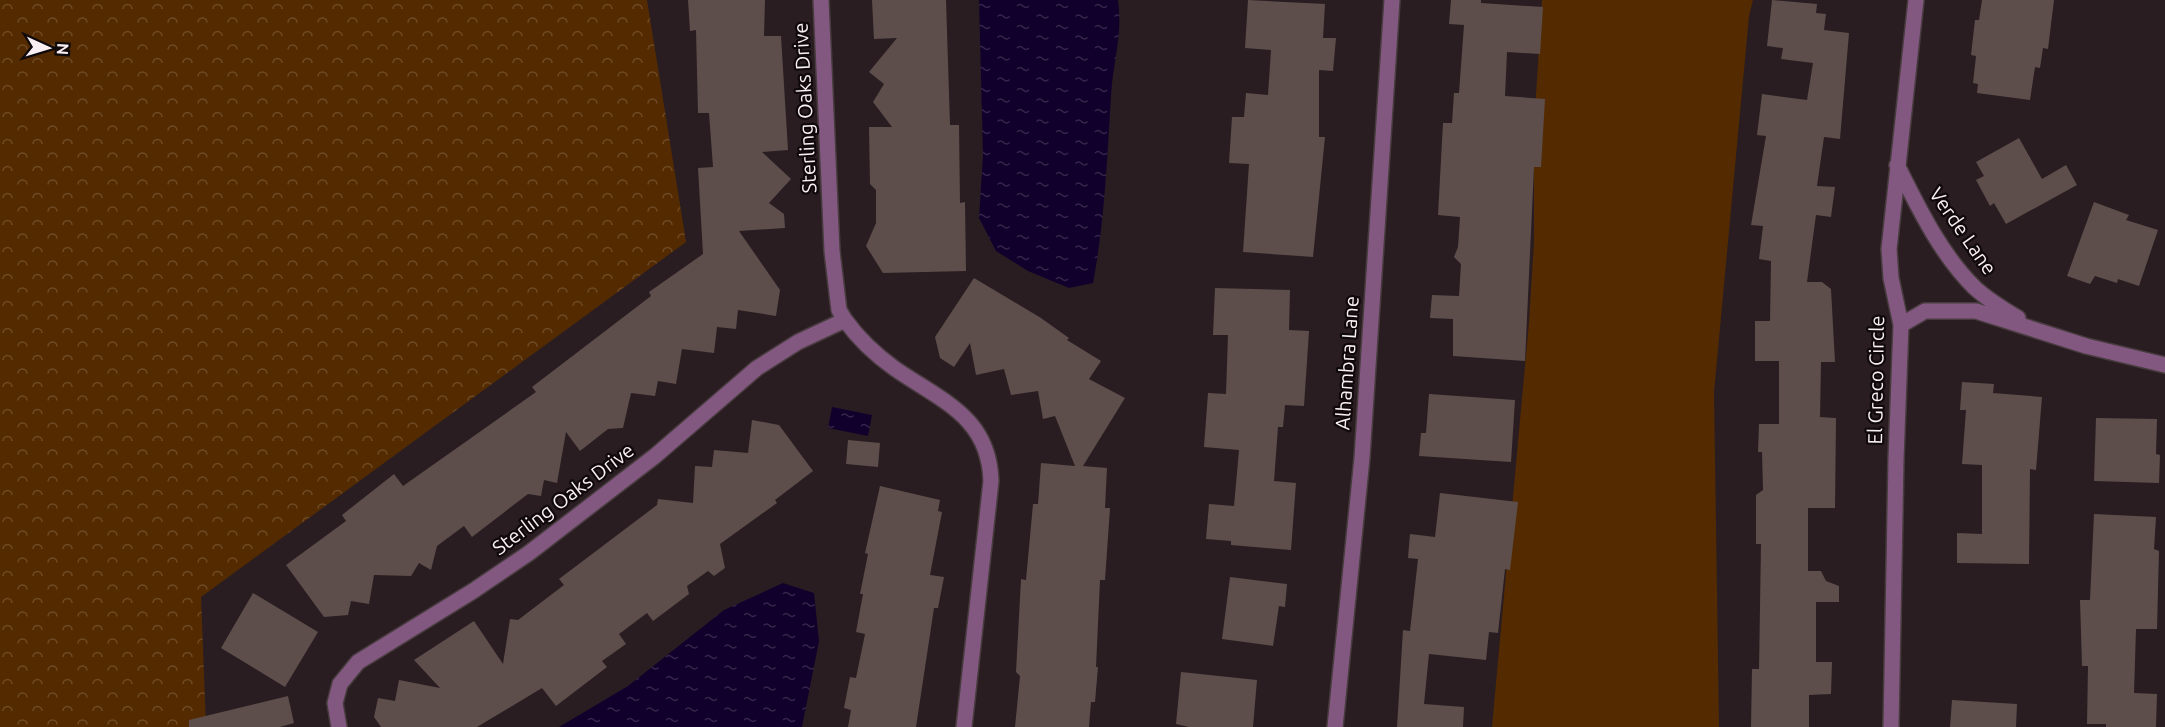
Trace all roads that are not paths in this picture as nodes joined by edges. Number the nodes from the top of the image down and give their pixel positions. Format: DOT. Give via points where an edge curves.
graph roads {
  1 [pos="821,0"];
  2 [pos="1392,0"];
  3 [pos="1916,0"];
  4 [pos="1897,165"];
  5 [pos="845,320"];
  6 [pos="1901,325"];
  7 [pos="2038,330"];
  8 [pos="2165,365"];
  9 [pos="339,727"];
  10 [pos="964,727"];
  11 [pos="1335,727"];
  12 [pos="1890,727"];
  1 -- 5 [label="street, Sterling Oaks Drive" via="832,251 839,310"];
  2 -- 11 [label="street, Alhambra Lane" via="1362,458"];
  3 -- 4 [label="street, El Greco Circle"];
  4 -- 6 [label="street, El Greco Circle" via="1889,249"];
  4 -- 7 [label="street, Verde Lane" via="1927,222 1960,270 1998,306"];
  5 -- 9 [label="street, Sterling Oaks Drive" via="798,342 757,368 655,456 558,532 473,591 358,662 340,684 335,703"];
  5 -- 10 [label="street, Sterling Oaks Drive" via="892,367 967,418 988,454 991,482"];
  6 -- 7 [label="street, Verde Lane" via="1925,311 1976,311"];
  6 -- 12 [label="street, El Greco Circle"];
  7 -- 8 [label="street, Verde Lane"];
}
